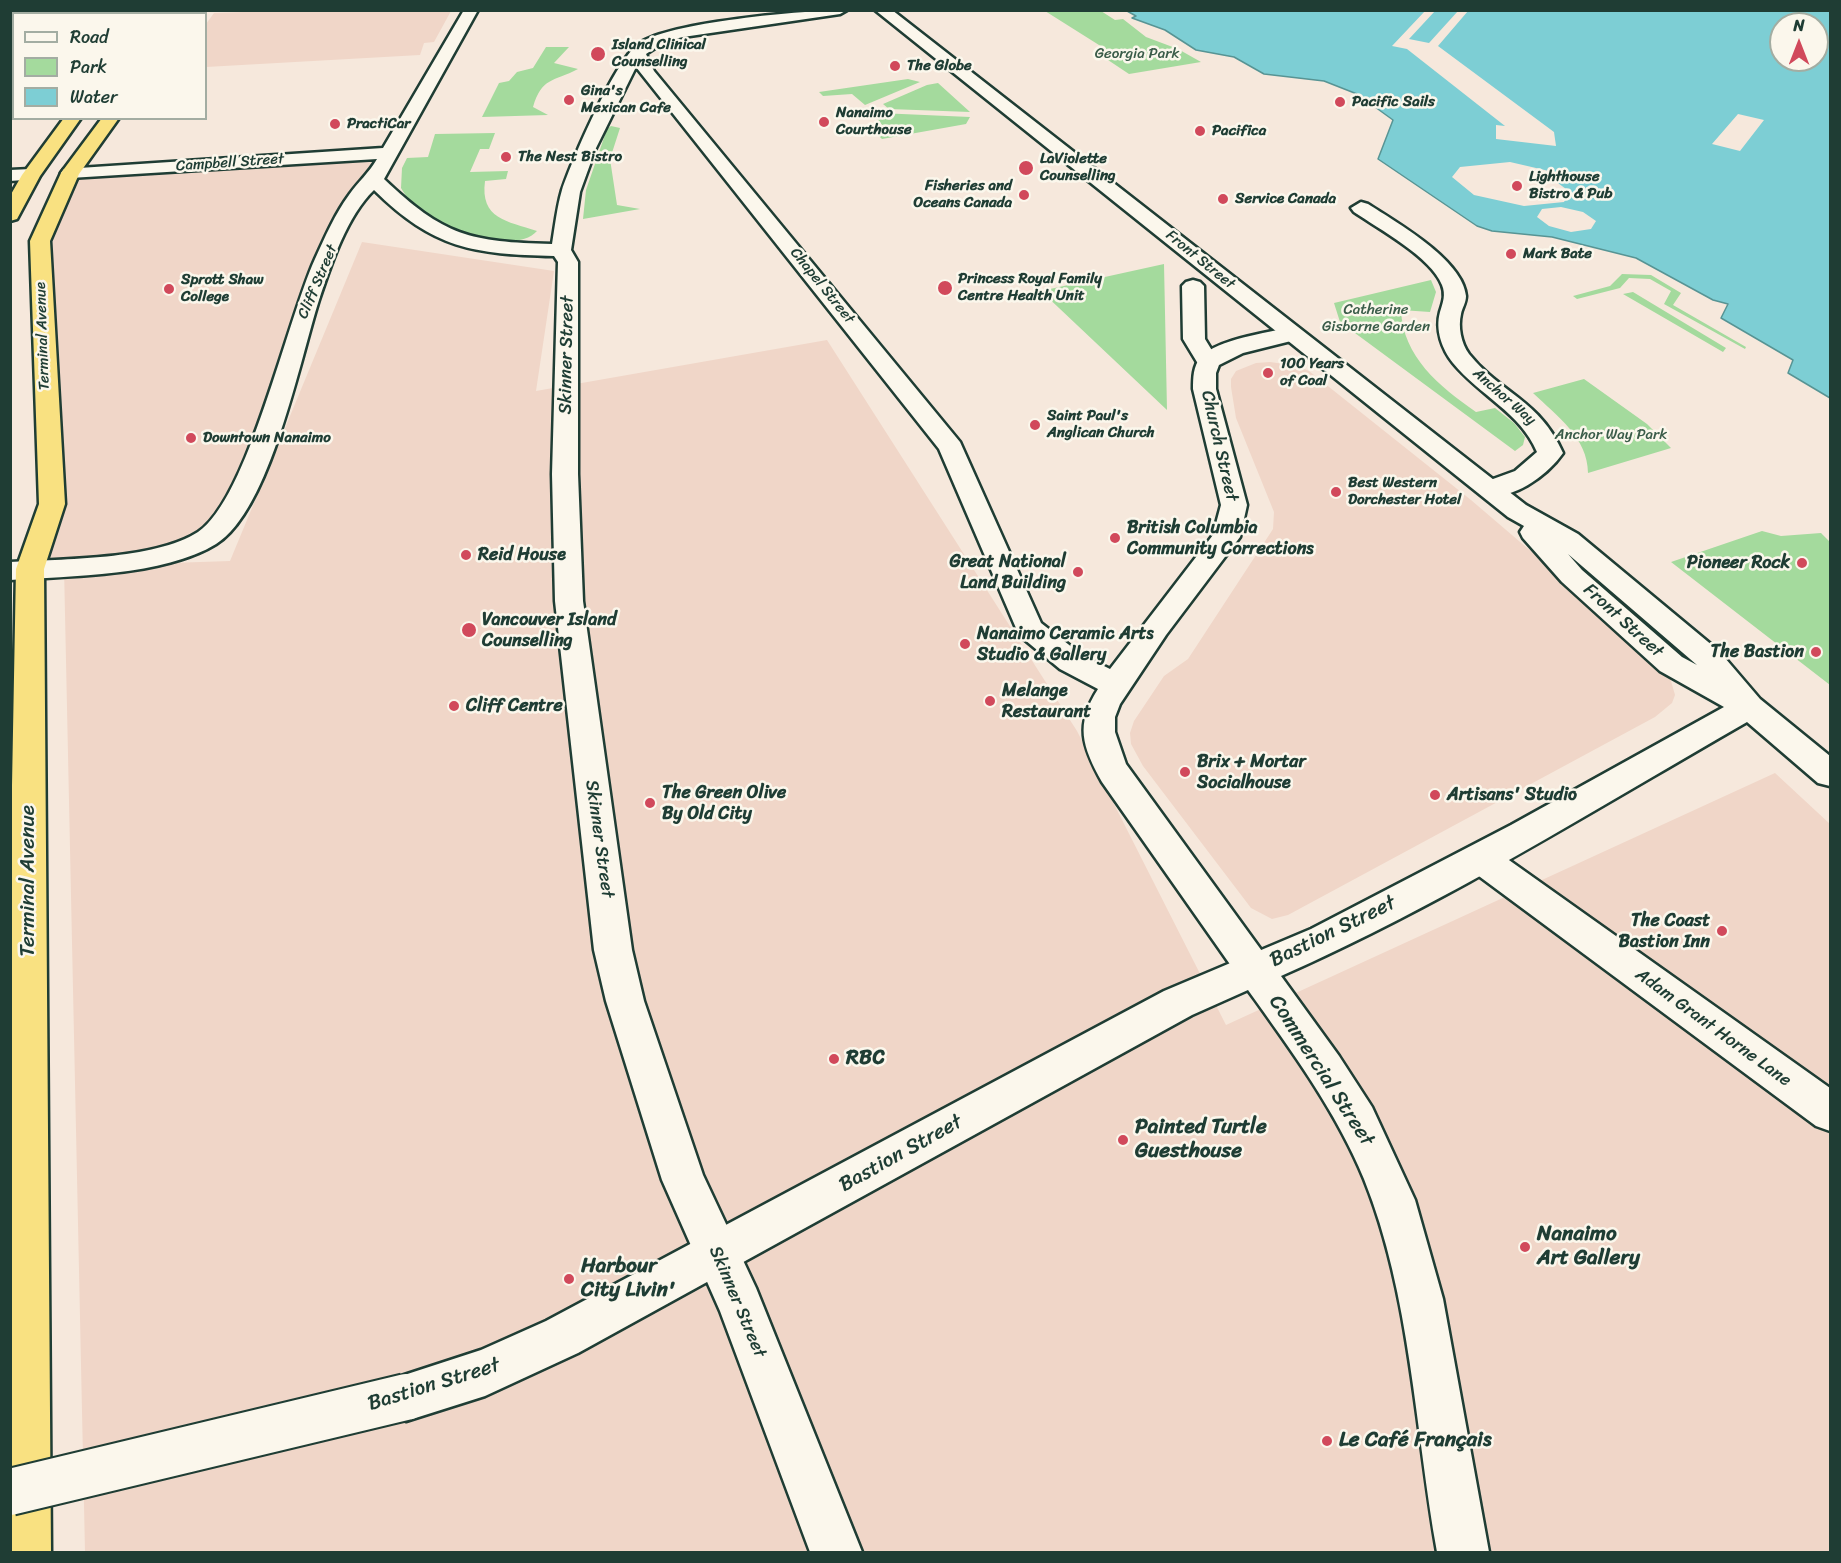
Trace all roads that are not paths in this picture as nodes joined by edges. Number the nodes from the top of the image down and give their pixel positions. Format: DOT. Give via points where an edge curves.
graph roads {
  1 [pos="471,10"];
  2 [pos="840,10"];
  3 [pos="882,10"];
  4 [pos="638,54"];
  5 [pos="645,90"];
  6 [pos="612,98"];
  7 [pos="72,120"];
  8 [pos="110,120"];
  9 [pos="389,153"];
  10 [pos="70,173"];
  11 [pos="31,175"];
  12 [pos="10,176"];
  13 [pos="374,180"];
  14 [pos="1361,208"];
  15 [pos="10,215"];
  16 [pos="561,250"];
  17 [pos="1193,286"];
  18 [pos="1292,334"];
  19 [pos="1208,362"];
  20 [pos="1491,489"];
  21 [pos="17,561"];
  22 [pos="1115,685"];
  23 [pos="1749,707"];
  24 [pos="1100,740"];
  25 [pos="1830,774"];
  26 [pos="1480,858"];
  27 [pos="1254,969"];
  28 [pos="1830,1112"];
  29 [pos="718,1254"];
  30 [pos="10,1492"];
  31 [pos="25,1552"];
  32 [pos="836,1552"];
  33 [pos="1463,1552"];
  1 -- 9 [label="street, Cliff Street"];
  2 -- 4 [label="street" via="671,35 651,42"];
  3 -- 18 [label="street, Front Street"];
  4 -- 5 [label="street, Chapel Street" via="647,72"];
  4 -- 6 [label="street, Skinner Street"];
  5 -- 6 [label="street"];
  5 -- 22 [label="street, Chapel Street" via="951,447 1029,628 1071,662"];
  6 -- 16 [label="street, Skinner Street" via="571,192"];
  7 -- 11 [label="highway"];
  8 -- 10 [label="highway, Terminal Avenue"];
  9 -- 10 [label="street, Campbell Street"];
  9 -- 13 [label="street, Cliff Street"];
  10 -- 21 [label="highway, Terminal Avenue" via="40,241 52,504"];
  11 -- 12 [label="street"];
  11 -- 15 [label="highway"];
  13 -- 16 [label="street" via="423,224 449,234 489,246"];
  13 -- 21 [label="street, Cliff Street" via="355,199 310,294 256,459 226,523 209,537 180,549 121,562"];
  14 -- 20 [label="street, Anchor Way" via="1444,273 1455,297 1450,335 1459,357 1544,434 1550,453 1540,466 1518,481"];
  16 -- 29 [label="street, Skinner Street" via="568,262 565,474 569,601 613,950 625,1001 682,1180"];
  17 -- 19 [label="street" via="1194,339"];
  18 -- 19 [label="street" via="1222,353"];
  18 -- 20 [label="street, Front Street"];
  19 -- 22 [label="street, Church Street" via="1203,376 1208,412 1226,464 1234,507 1226,537"];
  20 -- 23 [label="street, Front Street" via="1517,511 1572,576 1671,664"];
  21 -- 31 [label="highway, Terminal Avenue"];
  22 -- 24 [label="street, Church Street" via="1099,714"];
  23 -- 25 [label="street, Front Street"];
  23 -- 26 [label="street, Bastion Street"];
  24 -- 27 [label="street, Commercial Street" via="1114,773"];
  26 -- 27 [label="street, Bastion Street" via="1324,940"];
  26 -- 28 [label="street, Adam Grant Horne Lane"];
  27 -- 29 [label="street, Bastion Street" via="1178,1003"];
  27 -- 33 [label="street, Commercial Street" via="1333,1082 1385,1176 1407,1241 1420,1302"];
  29 -- 30 [label="street, Bastion Street, bridge" via="562,1337 486,1372 406,1397"];
  29 -- 32 [label="street, Skinner Street"];
}
